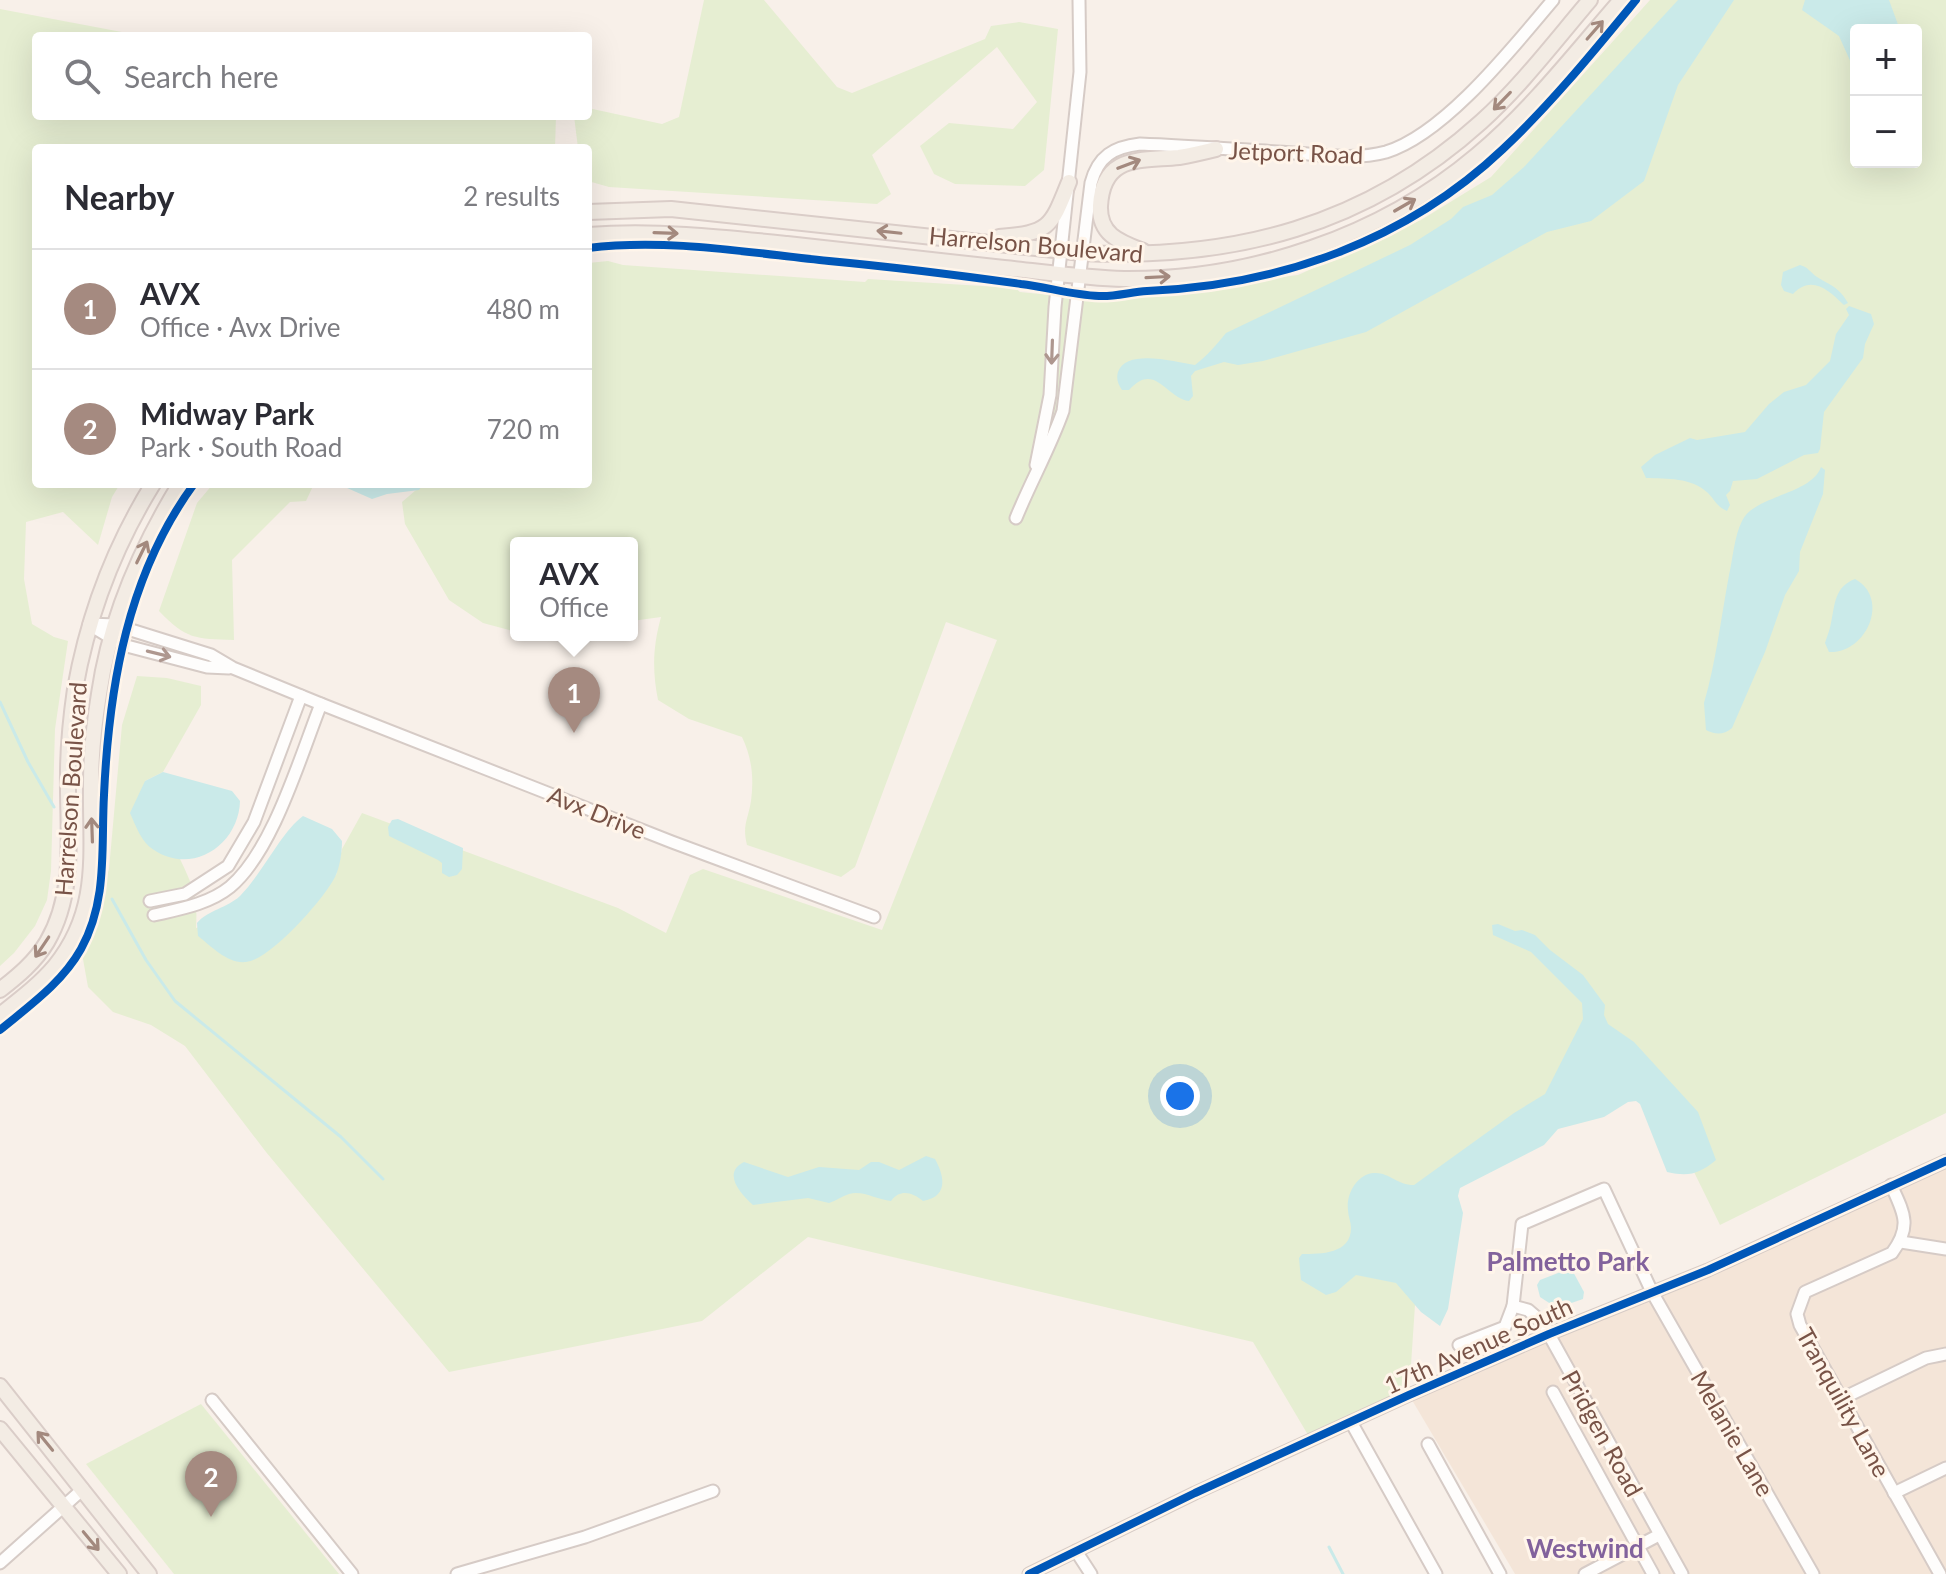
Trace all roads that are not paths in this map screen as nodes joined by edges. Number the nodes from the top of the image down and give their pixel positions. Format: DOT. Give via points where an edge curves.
graph roads {
  1 [pos="1079,0"];
  2 [pos="1553,0"];
  3 [pos="1590,0"];
  4 [pos="1621,0"];
  5 [pos="1216,149"];
  6 [pos="1069,182"];
  7 [pos="592,212"];
  8 [pos="592,235"];
  9 [pos="967,240"];
  10 [pos="1062,251"];
  11 [pos="1082,253"];
  12 [pos="1151,254"];
  13 [pos="1059,274"];
  14 [pos="1080,276"];
  15 [pos="1034,473"];
  16 [pos="151,488"];
  17 [pos="178,488"];
  18 [pos="1016,518"];
  19 [pos="89,624"];
  20 [pos="113,632"];
  21 [pos="301,696"];
  22 [pos="321,704"];
  23 [pos="256,818"];
  24 [pos="272,825"];
  25 [pos="150,901"];
  26 [pos="154,915"];
  27 [pos="874,917"];
  28 [pos="0,990"];
  29 [pos="0,1015"];
  30 [pos="1946,1161"];
  31 [pos="1891,1185"];
  32 [pos="1901,1242"];
  33 [pos="1946,1249"];
  34 [pos="1652,1292"];
  35 [pos="1513,1306"];
  36 [pos="1549,1334"];
  37 [pos="1459,1345"];
  38 [pos="1946,1354"];
  39 [pos="0,1386"];
  40 [pos="1553,1392"];
  41 [pos="1841,1399"];
  42 [pos="212,1400"];
  43 [pos="1351,1422"];
  44 [pos="0,1429"];
  45 [pos="1428,1444"];
  46 [pos="1946,1468"];
  47 [pos="83,1489"];
  48 [pos="713,1491"];
  49 [pos="1894,1493"];
  50 [pos="63,1507"];
  51 [pos="1659,1535"];
  52 [pos="1638,1546"];
  53 [pos="1076,1551"];
  54 [pos="0,1563"];
  55 [pos="119,1574"];
  56 [pos="149,1574"];
  57 [pos="352,1574"];
  58 [pos="457,1574"];
  59 [pos="1029,1574"];
  60 [pos="1091,1574"];
  61 [pos="1436,1574"];
  62 [pos="1500,1574"];
  63 [pos="1585,1574"];
  64 [pos="1653,1574"];
  65 [pos="1682,1574"];
  66 [pos="1813,1574"];
  67 [pos="1940,1574"];
  1 -- 6 [label="street" via="1080,72"];
  2 -- 5 [label="street, Jetport Road" via="1490,71 1441,118 1402,145 1350,156"];
  3 -- 12 [label="main road, Harrelson Boulevard, one-way" via="1482,121 1388,189 1290,232 1242,244"];
  14 -- 4 [label="main road, Harrelson Boulevard, one-way" via="1156,278 1263,263 1386,216 1446,179 1516,120"];
  5 -- 11 [label="street, Jetport Road" via="1140,144 1109,152 1093,175"];
  12 -- 5 [label="main road, one-way" via="1114,239 1104,228 1104,182 1132,161"];
  6 -- 9 [label="main road" via="1055,216 1039,231"];
  6 -- 10 [label="street"];
  9 -- 7 [label="main road, Harrelson Boulevard, one-way" via="671,209"];
  8 -- 13 [label="main road, Harrelson Boulevard, one-way" via="696,235"];
  9 -- 10 [label="main road, Harrelson Boulevard"];
  10 -- 11 [label="main road, Harrelson Boulevard"];
  10 -- 13 [label="street"];
  11 -- 12 [label="main road, Harrelson Boulevard"];
  11 -- 14 [label="street, Jetport Road"];
  13 -- 14 [label="main road, Harrelson Boulevard"];
  13 -- 15 [label="street, one-way" via="1050,395"];
  14 -- 15 [label="street, Jetport Road" via="1063,411"];
  15 -- 18 [label="street"];
  16 -- 19 [label="main road, Harrelson Boulevard" via="117,549"];
  20 -- 17 [label="main road, Harrelson Boulevard, one-way" via="137,562"];
  19 -- 20 [label="street, Avx Drive"];
  19 -- 28 [label="main road, Harrelson Boulevard, one-way" via="71,724 64,900 47,942"];
  20 -- 21 [label="street, Avx Drive" via="211,655"];
  29 -- 20 [label="main road, Harrelson Boulevard, one-way" via="55,966 88,899 92,752"];
  21 -- 22 [label="street, Avx Drive"];
  21 -- 23 [label="street"];
  22 -- 24 [label="street"];
  22 -- 27 [label="street, Avx Drive"];
  23 -- 24 [label="street"];
  23 -- 25 [label="street" via="228,866 185,894"];
  24 -- 26 [label="street" via="252,863 229,887 205,901"];
  30 -- 31 [label="street, 17th Avenue South"];
  31 -- 32 [label="street" via="1906,1228"];
  31 -- 34 [label="street, 17th Avenue South"];
  32 -- 33 [label="street"];
  32 -- 41 [label="street, Tranquility Lane" via="1892,1253 1805,1292 1800,1301 1800,1325"];
  34 -- 35 [label="street, Melanie Lane" via="1604,1189 1522,1224"];
  34 -- 36 [label="street, 17th Avenue South"];
  34 -- 66 [label="street, Melanie Lane"];
  35 -- 36 [label="street, Pridgen Road" via="1528,1310"];
  35 -- 37 [label="street" via="1505,1327"];
  36 -- 43 [label="street, 17th Avenue South"];
  36 -- 51 [label="street, Pridgen Road"];
  38 -- 41 [label="street" via="1926,1358"];
  47 -- 39 [label="main road, one-way"];
  40 -- 52 [label="street"];
  41 -- 49 [label="street, Tranquility Lane"];
  42 -- 57 [label="street"];
  43 -- 53 [label="street, 17th Avenue South"];
  43 -- 61 [label="street"];
  44 -- 50 [label="main road"];
  45 -- 62 [label="street"];
  46 -- 49 [label="street"];
  47 -- 50 [label="street"];
  47 -- 56 [label="main road"];
  48 -- 58 [label="street" via="585,1537"];
  49 -- 67 [label="street, Tranquility Lane"];
  50 -- 54 [label="street"];
  50 -- 55 [label="main road, one-way"];
  51 -- 52 [label="street"];
  51 -- 65 [label="street, Pridgen Road"];
  52 -- 63 [label="street"];
  52 -- 64 [label="street"];
  53 -- 59 [label="street, 17th Avenue South"];
  53 -- 60 [label="street"];
}
